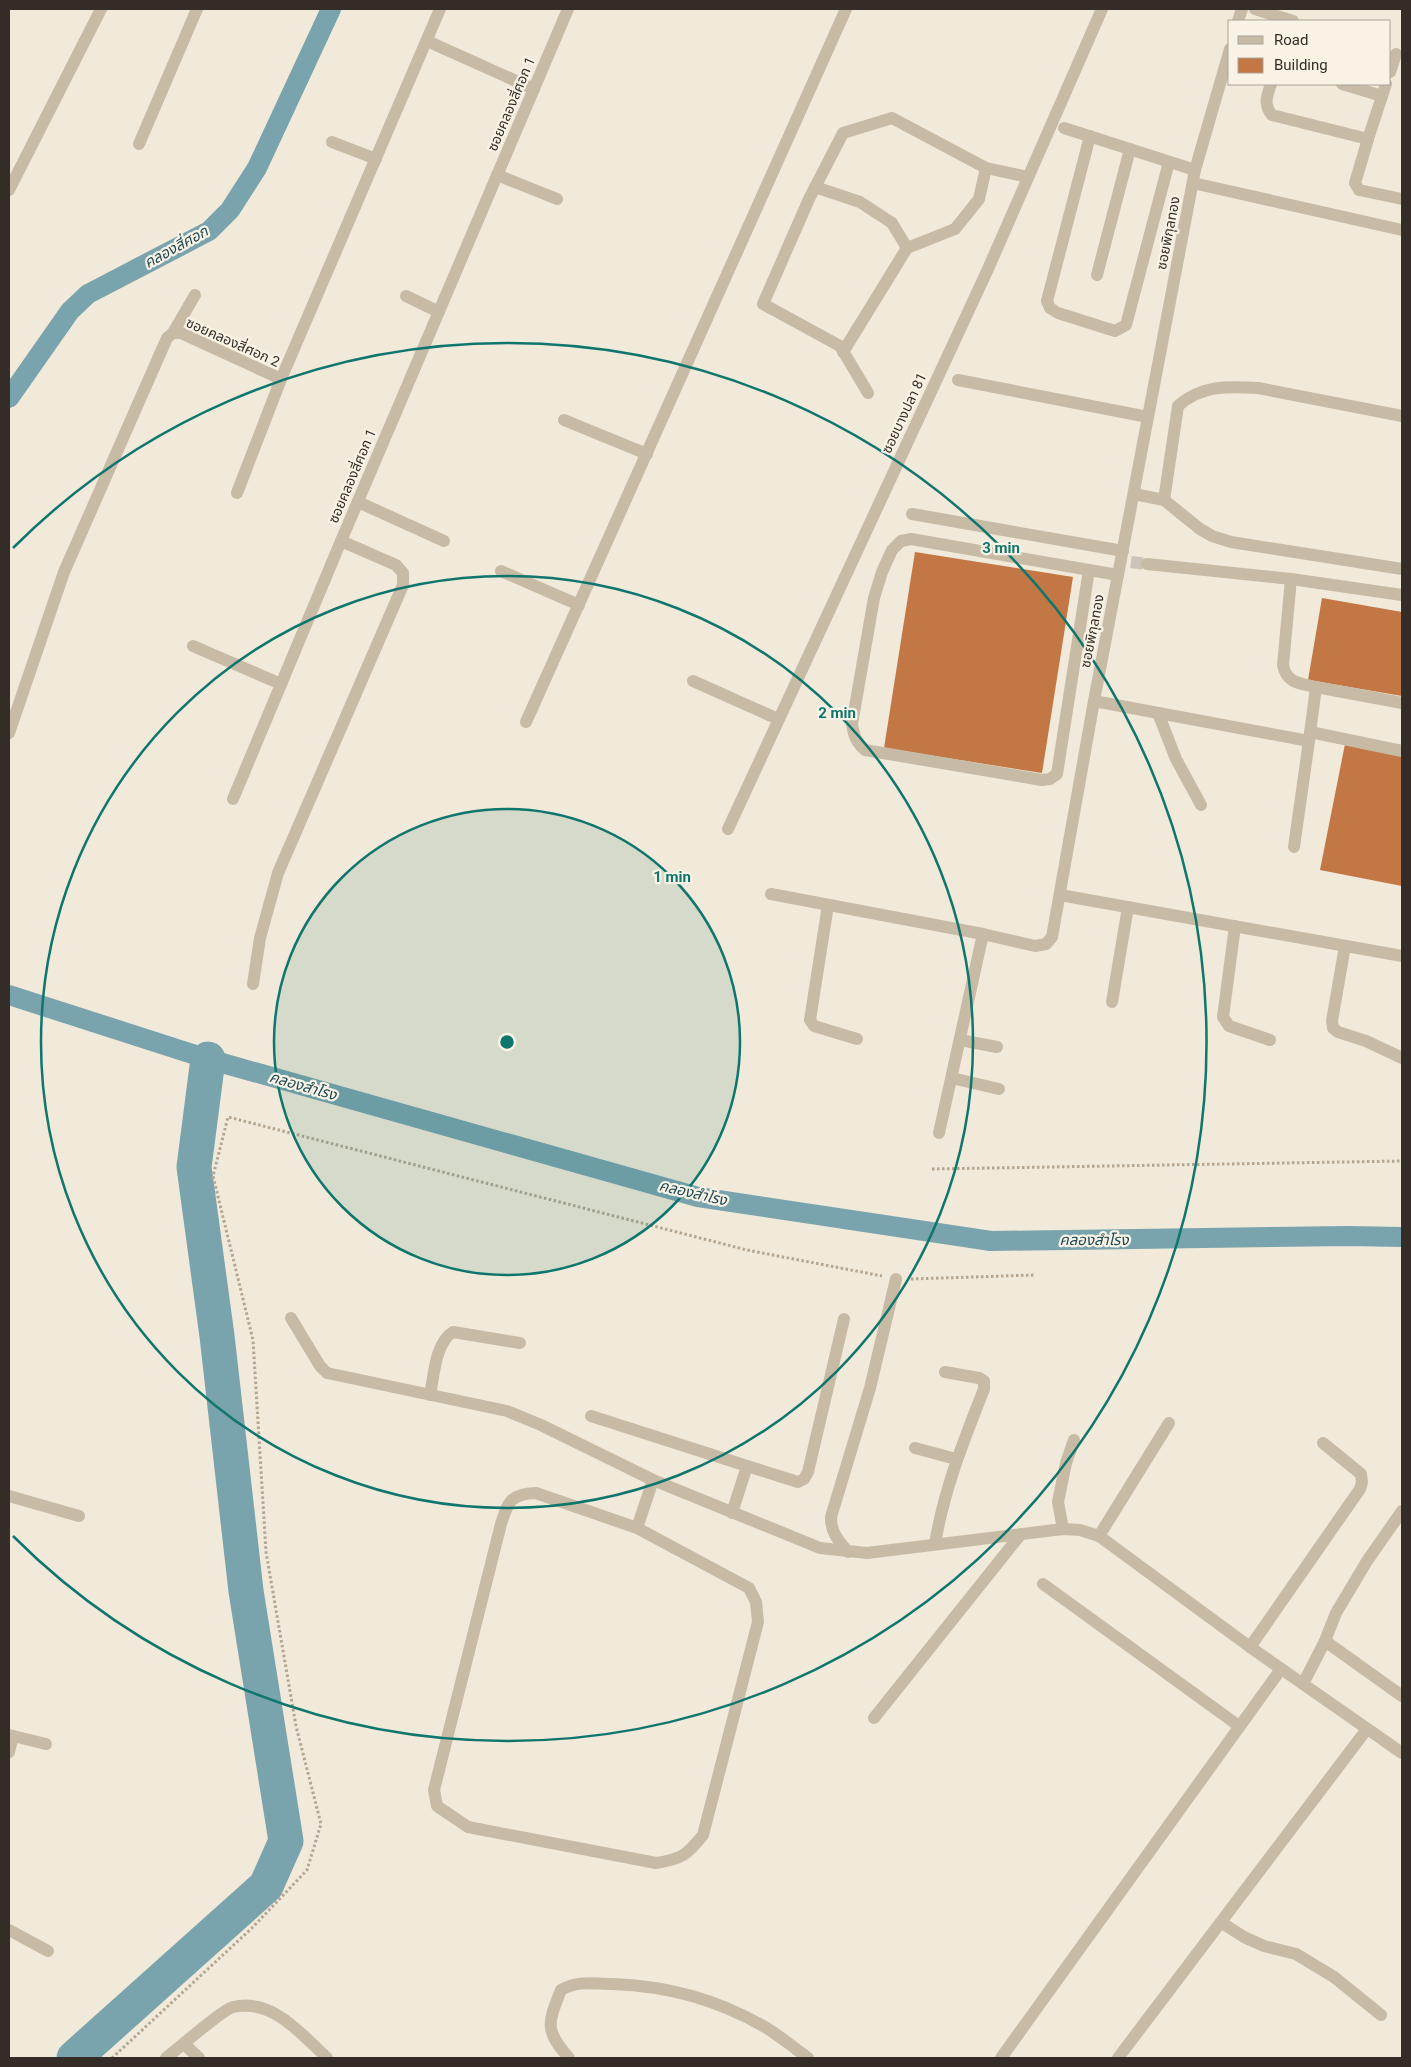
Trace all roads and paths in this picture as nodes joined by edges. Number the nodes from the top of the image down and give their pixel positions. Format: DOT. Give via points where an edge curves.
graph roads {
  1 [pos="101,9"];
  2 [pos="197,9"];
  3 [pos="440,9"];
  4 [pos="568,9"];
  5 [pos="846,9"];
  6 [pos="1102,9"];
  7 [pos="1255,9"];
  8 [pos="1288,20"];
  9 [pos="427,41"];
  10 [pos="1396,54"];
  11 [pos="1228,56"];
  12 [pos="1391,69"];
  13 [pos="1270,85"];
  14 [pos="1349,85"];
  15 [pos="534,88"];
  16 [pos="1384,90"];
  17 [pos="1064,128"];
  18 [pos="1090,136"];
  19 [pos="1368,139"];
  20 [pos="332,142"];
  21 [pos="139,144"];
  22 [pos="1130,149"];
  23 [pos="376,159"];
  24 [pos="1168,162"];
  25 [pos="986,168"];
  26 [pos="497,175"];
  27 [pos="1194,177"];
  28 [pos="1028,178"];
  29 [pos="815,187"];
  30 [pos="9,190"];
  31 [pos="557,198"];
  32 [pos="1402,199"];
  33 [pos="1402,230"];
  34 [pos="907,248"];
  35 [pos="1097,275"];
  36 [pos="195,295"];
  37 [pos="406,296"];
  38 [pos="439,312"];
  39 [pos="173,333"];
  40 [pos="844,352"];
  41 [pos="281,379"];
  42 [pos="958,380"];
  43 [pos="868,393"];
  44 [pos="1402,416"];
  45 [pos="1148,417"];
  46 [pos="564,420"];
  47 [pos="648,454"];
  48 [pos="237,493"];
  49 [pos="1134,494"];
  50 [pos="1164,500"];
  51 [pos="358,502"];
  52 [pos="912,514"];
  53 [pos="341,541"];
  54 [pos="444,541"];
  55 [pos="1125,558"];
  56 [pos="1147,564"];
  57 [pos="1402,569"];
  58 [pos="1089,570"];
  59 [pos="501,571"];
  60 [pos="1118,574"];
  61 [pos="1292,579"];
  62 [pos="1402,596"];
  63 [pos="579,606"];
  64 [pos="193,646"];
  65 [pos="694,681"];
  66 [pos="282,684"];
  67 [pos="1316,687"];
  68 [pos="1094,701"];
  69 [pos="1402,703"];
  70 [pos="1158,713"];
  71 [pos="778,719"];
  72 [pos="526,722"];
  73 [pos="9,733"];
  74 [pos="1310,736"];
  75 [pos="1402,750"];
  76 [pos="233,799"];
  77 [pos="1202,805"];
  78 [pos="728,829"];
  79 [pos="1294,847"];
  80 [pos="771,894"];
  81 [pos="1060,894"];
  82 [pos="828,905"];
  83 [pos="1128,907"];
  84 [pos="1235,926"];
  85 [pos="983,934"];
  86 [pos="1345,946"];
  87 [pos="1402,956"];
  88 [pos="253,984"];
  89 [pos="1112,1002"];
  90 [pos="857,1039"];
  91 [pos="960,1040"];
  92 [pos="1270,1040"];
  93 [pos="997,1047"];
  94 [pos="1402,1058"];
  95 [pos="952,1078"];
  96 [pos="999,1088"];
  97 [pos="939,1133"];
  98 [pos="1402,1161"];
  99 [pos="932,1169"];
  100 [pos="1035,1275"];
  101 [pos="896,1279"];
  102 [pos="291,1318"];
  103 [pos="844,1319"];
  104 [pos="520,1342"];
  105 [pos="945,1372"];
  106 [pos="430,1396"];
  107 [pos="592,1416"];
  108 [pos="1169,1423"];
  109 [pos="1074,1440"];
  110 [pos="1323,1443"];
  111 [pos="915,1448"];
  112 [pos="956,1459"];
  113 [pos="747,1466"];
  114 [pos="653,1480"];
  115 [pos="9,1496"];
  116 [pos="1402,1511"];
  117 [pos="732,1513"];
  118 [pos="79,1516"];
  119 [pos="637,1528"];
  120 [pos="1063,1529"];
  121 [pos="1022,1534"];
  122 [pos="1099,1536"];
  123 [pos="935,1544"];
  124 [pos="848,1552"];
  125 [pos="1044,1584"];
  126 [pos="1325,1641"];
  127 [pos="1250,1647"];
  128 [pos="1280,1669"];
  129 [pos="1303,1684"];
  130 [pos="1402,1696"];
  131 [pos="874,1718"];
  132 [pos="1239,1726"];
  133 [pos="1367,1728"];
  134 [pos="11,1736"];
  135 [pos="46,1744"];
  136 [pos="9,1752"];
  137 [pos="1402,1753"];
  138 [pos="1222,1923"];
  139 [pos="9,1930"];
  140 [pos="48,1951"];
  141 [pos="1381,2015"];
  142 [pos="184,2044"];
  143 [pos="112,2058"];
  144 [pos="166,2058"];
  145 [pos="199,2058"];
  146 [pos="327,2058"];
  147 [pos="569,2058"];
  148 [pos="808,2058"];
  149 [pos="1001,2058"];
  150 [pos="1118,2058"];
  1 -- 30 [label="street"];
  2 -- 21 [label="street"];
  3 -- 9 [label="street, ซอยคลองสี่ศอก 2"];
  4 -- 15 [label="street, ซอยคลองสี่ศอก 1"];
  5 -- 47 [label="street"];
  6 -- 28 [label="street, ซอยบางปลา 81"];
  7 -- 8 [label="street"];
  9 -- 15 [label="street"];
  9 -- 23 [label="street, ซอยคลองสี่ศอก 2"];
  10 -- 12 [label="street"];
  11 -- 27 [label="street, ซอยพิกุลทอง"];
  13 -- 19 [label="street" via="1265,102 1272,115"];
  14 -- 16 [label="street"];
  15 -- 26 [label="street, ซอยคลองสี่ศอก 1"];
  16 -- 19 [label="street"];
  17 -- 18 [label="street"];
  18 -- 22 [label="street"];
  18 -- 24 [label="street" via="1047,301 1050,308 1058,313 1115,330 1126,325"];
  19 -- 32 [label="street" via="1356,188"];
  20 -- 23 [label="street"];
  22 -- 24 [label="street"];
  22 -- 35 [label="street"];
  23 -- 41 [label="street, ซอยคลองสี่ศอก 2"];
  24 -- 27 [label="street"];
  25 -- 28 [label="street"];
  25 -- 29 [label="street" via="892,118 843,133"];
  25 -- 34 [label="street" via="979,199 955,229"];
  26 -- 31 [label="street"];
  26 -- 38 [label="street, ซอยคลองสี่ศอก 1"];
  27 -- 33 [label="street"];
  27 -- 45 [label="street, ซอยพิกุลทอง"];
  28 -- 71 [label="street, ซอยบางปลา 81"];
  29 -- 34 [label="street" via="860,202 892,223"];
  29 -- 40 [label="street" via="763,304 840,346"];
  34 -- 40 [label="street"];
  36 -- 39 [label="street"];
  37 -- 38 [label="street"];
  38 -- 51 [label="street, ซอยคลองสี่ศอก 1"];
  39 -- 41 [label="street, ซอยคลองสี่ศอก 2" via="181,333"];
  39 -- 73 [label="street, ซอยคลองสี่ศอก 2" via="167,338 64,572"];
  40 -- 43 [label="street"];
  41 -- 48 [label="street"];
  42 -- 45 [label="street"];
  44 -- 50 [label="street" via="1258,388 1204,390 1189,396 1178,406"];
  45 -- 49 [label="street, ซอยพิกุลทอง"];
  46 -- 47 [label="street"];
  47 -- 63 [label="street"];
  49 -- 50 [label="street"];
  49 -- 55 [label="street, ซอยพิกุลทอง"];
  50 -- 57 [label="street" via="1200,529 1232,542"];
  51 -- 53 [label="street, ซอยคลองสี่ศอก 1"];
  51 -- 54 [label="street"];
  52 -- 55 [label="street"];
  53 -- 66 [label="street"];
  53 -- 88 [label="street, ซอยคลองสี่ศอก 1" via="396,565 403,573 403,585 278,873 260,938"];
  55 -- 60 [label="street, ซอยพิกุลทอง"];
  56 -- 61 [label="street"];
  58 -- 58 [label="street" via="911,539 901,541 892,550 874,598 852,724 854,738 865,750 1042,780 1057,774"];
  58 -- 60 [label="street"];
  59 -- 63 [label="street"];
  60 -- 68 [label="street, ซอยพิกุลทอง"];
  61 -- 62 [label="street"];
  61 -- 67 [label="street" via="1283,665 1285,675"];
  63 -- 72 [label="street"];
  64 -- 66 [label="street"];
  65 -- 71 [label="street"];
  66 -- 76 [label="street"];
  67 -- 69 [label="street"];
  67 -- 74 [label="street"];
  68 -- 70 [label="street"];
  68 -- 81 [label="street, ซอยพิกุลทอง"];
  70 -- 74 [label="street"];
  70 -- 77 [label="street" via="1176,759"];
  71 -- 78 [label="street, ซอยบางปลา 81"];
  74 -- 75 [label="street"];
  74 -- 79 [label="street"];
  80 -- 82 [label="street, ซอยพิกุลทอง"];
  81 -- 83 [label="street"];
  81 -- 85 [label="street, ซอยพิกุลทอง" via="1052,937 1046,944 1035,946"];
  82 -- 85 [label="street, ซอยพิกุลทอง"];
  82 -- 90 [label="street" via="810,1020 814,1026"];
  83 -- 84 [label="street"];
  83 -- 89 [label="street"];
  84 -- 86 [label="street"];
  84 -- 92 [label="street" via="1223,1016 1229,1026"];
  85 -- 91 [label="street"];
  86 -- 87 [label="street"];
  86 -- 94 [label="street" via="1333,1028"];
  91 -- 93 [label="street"];
  91 -- 95 [label="street"];
  95 -- 96 [label="street"];
  95 -- 97 [label="street"];
  98 -- 99 [label="path"];
  100 -- 101 [label="path"];
  101 -- 124 [label="street" via="870,1388 831,1517 835,1536"];
  101 -- 143 [label="path" via="747,1250 228,1117 213,1176 253,1340 266,1552 296,1726 321,1824 307,1870 252,1928"];
  102 -- 106 [label="street" via="327,1373"];
  103 -- 113 [label="street" via="804,1479 798,1482"];
  104 -- 106 [label="street" via="453,1332 441,1346"];
  105 -- 112 [label="street" via="984,1381 984,1389"];
  106 -- 114 [label="street" via="507,1411"];
  107 -- 113 [label="street"];
  108 -- 122 [label="street"];
  109 -- 120 [label="street" via="1058,1502"];
  110 -- 127 [label="street" via="1361,1474 1360,1489"];
  111 -- 112 [label="street"];
  112 -- 123 [label="street" via="940,1510"];
  113 -- 117 [label="street"];
  114 -- 117 [label="street"];
  114 -- 119 [label="street"];
  115 -- 118 [label="street"];
  116 -- 126 [label="street" via="1336,1613"];
  117 -- 124 [label="street" via="820,1548"];
  119 -- 119 [label="street" via="536,1493 520,1494 508,1503 434,1790 437,1806 468,1827 656,1863 673,1860 689,1852 703,1835 758,1622 756,1602 749,1588"];
  120 -- 121 [label="street"];
  120 -- 122 [label="street"];
  121 -- 123 [label="street"];
  121 -- 131 [label="street"];
  122 -- 127 [label="street"];
  123 -- 124 [label="street" via="867,1553"];
  125 -- 132 [label="street"];
  126 -- 129 [label="street"];
  126 -- 130 [label="street"];
  127 -- 128 [label="street"];
  128 -- 129 [label="street"];
  128 -- 132 [label="street"];
  129 -- 133 [label="street"];
  132 -- 149 [label="street"];
  133 -- 137 [label="street"];
  133 -- 138 [label="street"];
  134 -- 135 [label="street"];
  134 -- 136 [label="street"];
  138 -- 141 [label="street" via="1264,1946 1296,1954 1334,1977"];
  138 -- 150 [label="street"];
  139 -- 140 [label="street"];
  142 -- 144 [label="street"];
  142 -- 145 [label="street"];
  142 -- 146 [label="street" via="232,2007 256,2007 280,2014"];
  147 -- 148 [label="street" via="556,2044 549,2027 561,1990 573,1983 638,1985 687,1993 734,2010"];
}
